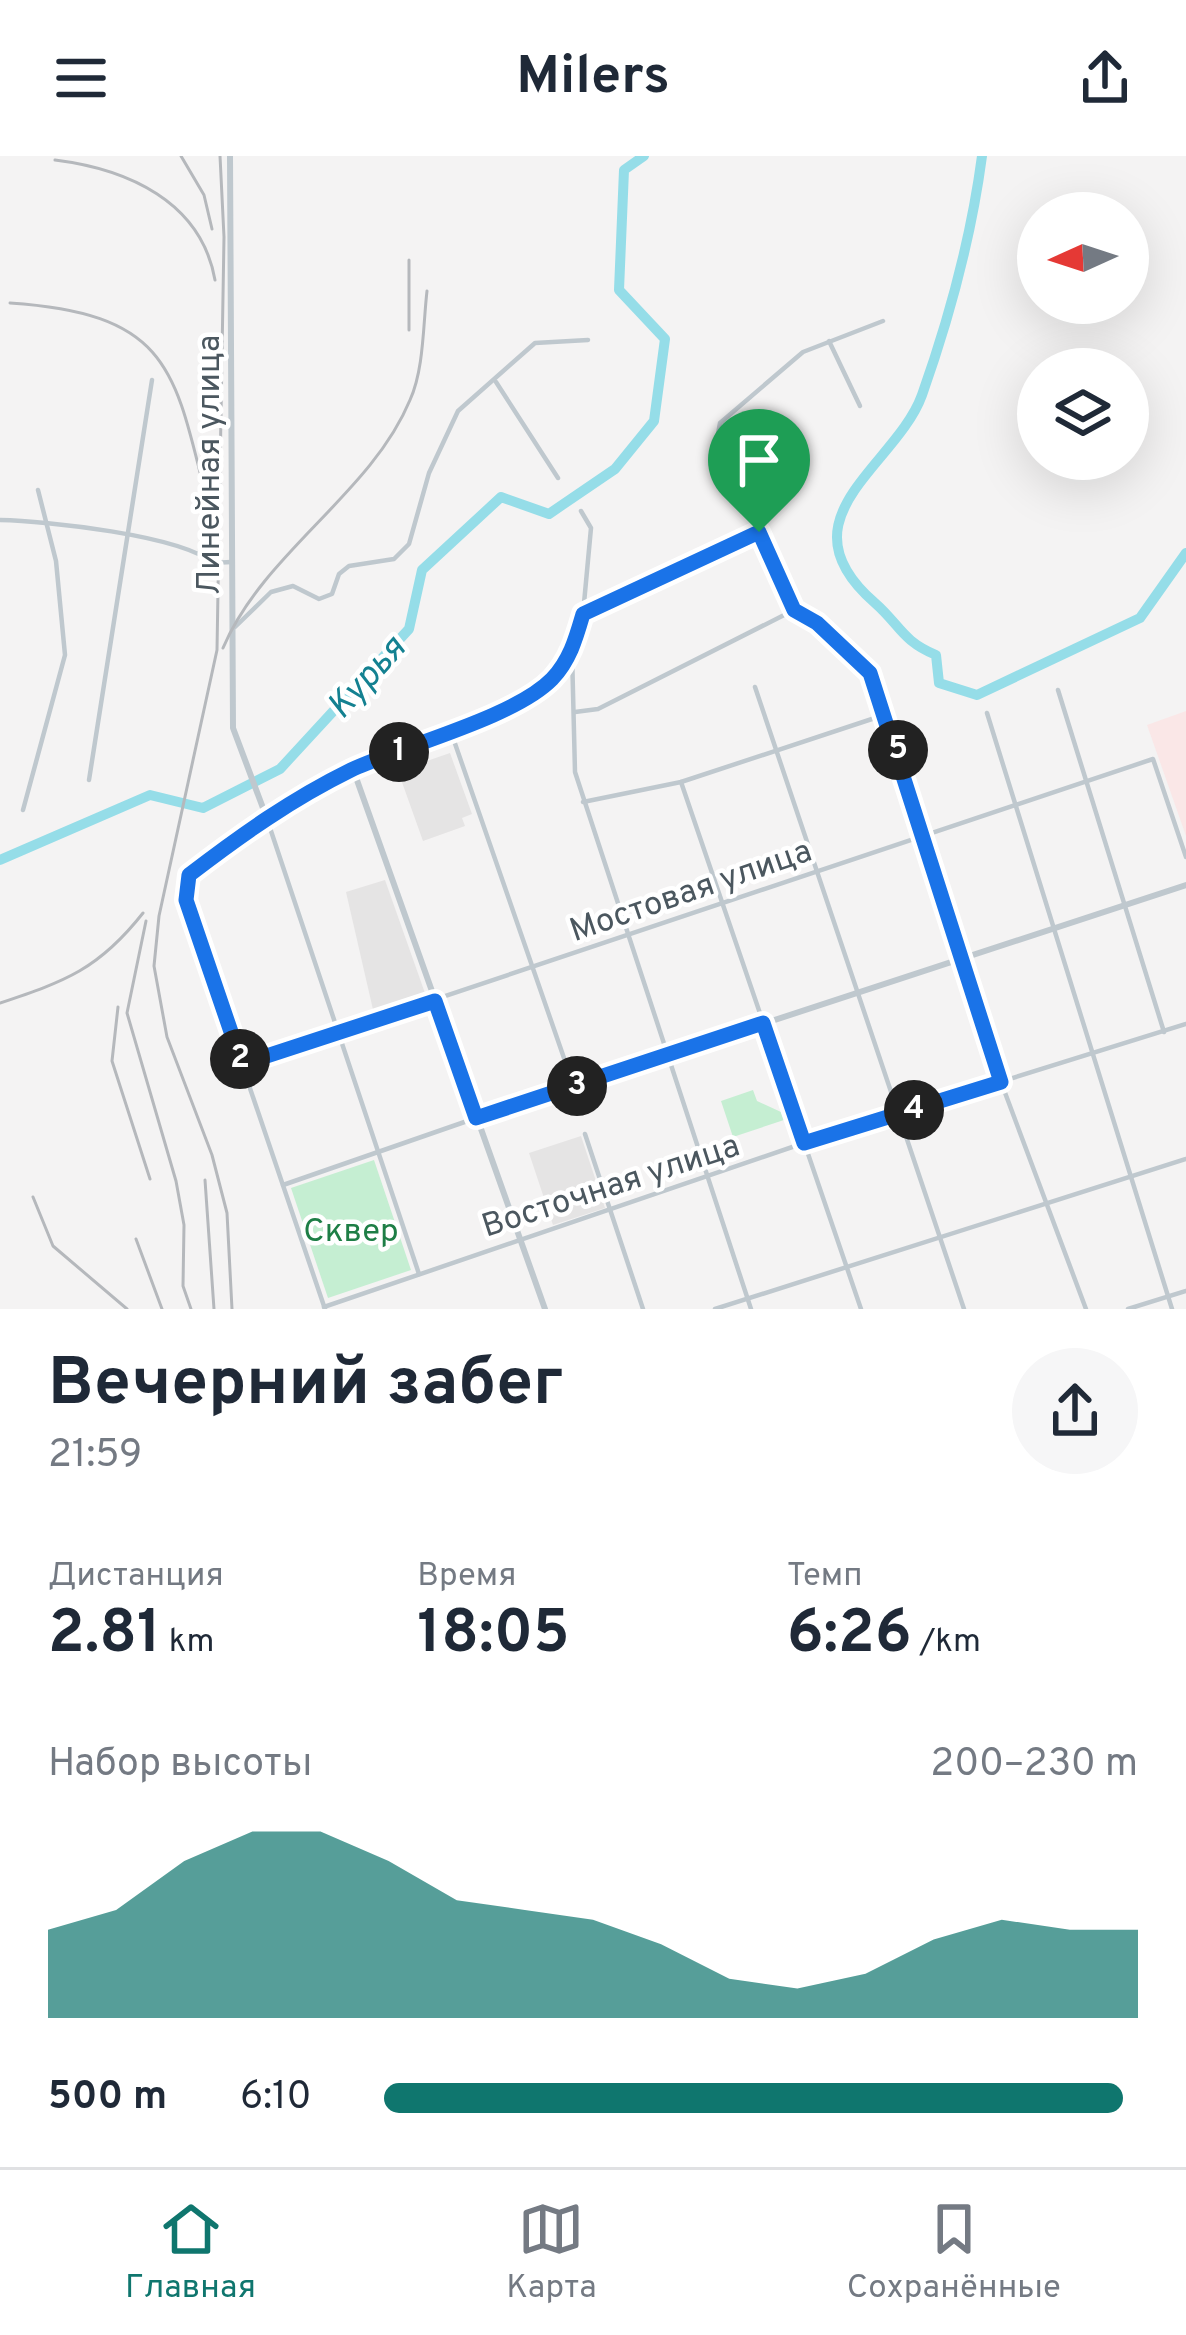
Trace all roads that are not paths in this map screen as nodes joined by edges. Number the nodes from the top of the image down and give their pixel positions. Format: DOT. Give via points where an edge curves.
graph roads {
  1 [pos="230,156"];
  2 [pos="883,321"];
  3 [pos="588,340"];
  4 [pos="829,341"];
  5 [pos="152,380"];
  6 [pos="495,380"];
  7 [pos="860,406"];
  8 [pos="558,478"];
  9 [pos="38,490"];
  10 [pos="581,511"];
  11 [pos="0,520"];
  12 [pos="49,522"];
  13 [pos="759,532"];
  14 [pos="130,537"];
  15 [pos="231,562"];
  16 [pos="794,610"];
  17 [pos="583,614"];
  18 [pos="232,631"];
  19 [pos="572,652"];
  20 [pos="755,687"];
  21 [pos="1058,690"];
  22 [pos="575,712"];
  23 [pos="987,713"];
  24 [pos="887,714"];
  25 [pos="451,733"];
  26 [pos="778,752"];
  27 [pos="353,769"];
  28 [pos="89,780"];
  29 [pos="680,782"];
  30 [pos="1087,782"];
  31 [pos="583,802"];
  32 [pos="1016,806"];
  33 [pos="23,811"];
  34 [pos="266,816"];
  35 [pos="926,836"];
  36 [pos="1186,857"];
  37 [pos="816,870"];
  38 [pos="1186,885"];
  39 [pos="1124,904"];
  40 [pos="721,905"];
  41 [pos="1053,927"];
  42 [pos="625,937"];
  43 [pos="962,957"];
  44 [pos="533,968"];
  45 [pos="857,992"];
  46 [pos="435,1001"];
  47 [pos="763,1023"];
  48 [pos="1186,1024"];
  49 [pos="339,1032"];
  50 [pos="1165,1032"];
  51 [pos="1089,1053"];
  52 [pos="667,1056"];
  53 [pos="242,1064"];
  54 [pos="1001,1082"];
  55 [pos="574,1087"];
  56 [pos="896,1115"];
  57 [pos="476,1118"];
  58 [pos="585,1134"];
  59 [pos="804,1143"];
  60 [pos="379,1152"];
  61 [pos="1186,1159"];
  62 [pos="1131,1176"];
  63 [pos="707,1178"];
  64 [pos="283,1185"];
  65 [pos="1045,1203"];
  66 [pos="610,1209"];
  67 [pos="940,1237"];
  68 [pos="519,1238"];
  69 [pos="847,1266"];
  70 [pos="419,1274"];
  71 [pos="1186,1291"];
  72 [pos="1168,1297"];
  73 [pos="748,1299"];
  74 [pos="325,1308"];
  75 [pos="544,1309"];
  76 [pos="644,1309"];
  77 [pos="715,1309"];
  78 [pos="751,1309"];
  79 [pos="861,1309"];
  80 [pos="964,1309"];
  81 [pos="1086,1309"];
  82 [pos="1128,1309"];
  83 [pos="1172,1309"];
  1 -- 15 [label="street, Линейная улица"];
  2 -- 4 [label="street"];
  3 -- 6 [label="street" via="535,343"];
  4 -- 7 [label="street"];
  4 -- 13 [label="street" via="792,359 717,428"];
  5 -- 14 [label="street"];
  6 -- 8 [label="street"];
  6 -- 18 [label="street" via="458,411 409,544 394,559 350,566 332,594 319,599 293,586 271,592"];
  9 -- 12 [label="street"];
  10 -- 17 [label="street" via="591,528"];
  11 -- 12 [label="street"];
  12 -- 14 [label="street"];
  12 -- 33 [label="street" via="65,655"];
  13 -- 16 [label="street"];
  13 -- 17 [label="street"];
  14 -- 15 [label="street"];
  14 -- 28 [label="street"];
  15 -- 18 [label="street, Линейная улица"];
  16 -- 22 [label="street" via="598,709"];
  16 -- 24 [label="street" via="870,673"];
  17 -- 19 [label="street"];
  18 -- 34 [label="street, Линейная улица" via="232,728"];
  19 -- 22 [label="street"];
  19 -- 25 [label="street" via="545,685"];
  20 -- 26 [label="street"];
  21 -- 30 [label="street"];
  22 -- 31 [label="street"];
  23 -- 32 [label="street"];
  24 -- 26 [label="street"];
  24 -- 35 [label="street"];
  25 -- 27 [label="street"];
  25 -- 44 [label="street"];
  26 -- 29 [label="street"];
  26 -- 37 [label="street"];
  27 -- 34 [label="street"];
  27 -- 46 [label="street"];
  29 -- 31 [label="street"];
  29 -- 40 [label="street"];
  30 -- 32 [label="street, Мостовая улица"];
  30 -- 36 [label="street, Мостовая улица" via="1153,759"];
  30 -- 39 [label="street"];
  31 -- 42 [label="street"];
  32 -- 35 [label="street, Мостовая улица"];
  32 -- 41 [label="street"];
  34 -- 49 [label="street"];
  34 -- 53 [label="street" via="189,875 186,900"];
  35 -- 37 [label="street, Мостовая улица"];
  35 -- 43 [label="street"];
  37 -- 40 [label="street, Мостовая улица"];
  37 -- 45 [label="street"];
  38 -- 39 [label="street"];
  39 -- 41 [label="street"];
  39 -- 50 [label="street"];
  40 -- 42 [label="street, Мостовая улица"];
  40 -- 47 [label="street"];
  41 -- 43 [label="street"];
  41 -- 51 [label="street"];
  42 -- 44 [label="street, Мостовая улица"];
  42 -- 52 [label="street"];
  43 -- 45 [label="street"];
  43 -- 54 [label="street"];
  44 -- 46 [label="street, Мостовая улица"];
  44 -- 55 [label="street"];
  45 -- 47 [label="street"];
  45 -- 56 [label="street"];
  46 -- 49 [label="street, Мостовая улица"];
  46 -- 57 [label="street"];
  47 -- 52 [label="street"];
  47 -- 59 [label="street"];
  48 -- 50 [label="street, Восточная улица"];
  49 -- 53 [label="street, Мостовая улица"];
  49 -- 60 [label="street"];
  50 -- 51 [label="street, Восточная улица"];
  51 -- 54 [label="street, Восточная улица"];
  51 -- 62 [label="street"];
  52 -- 55 [label="street"];
  52 -- 63 [label="street"];
  53 -- 64 [label="street"];
  54 -- 56 [label="street, Восточная улица"];
  54 -- 65 [label="street"];
  55 -- 57 [label="street"];
  56 -- 59 [label="street, Восточная улица"];
  56 -- 67 [label="street"];
  57 -- 60 [label="street"];
  57 -- 68 [label="street"];
  58 -- 66 [label="street"];
  59 -- 63 [label="street, Восточная улица"];
  59 -- 69 [label="street"];
  60 -- 64 [label="street"];
  60 -- 70 [label="street"];
  61 -- 62 [label="street"];
  62 -- 65 [label="street"];
  62 -- 72 [label="street"];
  63 -- 66 [label="street, Восточная улица"];
  63 -- 73 [label="street"];
  64 -- 74 [label="street"];
  65 -- 67 [label="street"];
  65 -- 81 [label="street"];
  66 -- 68 [label="street, Восточная улица"];
  66 -- 76 [label="street"];
  67 -- 69 [label="street"];
  67 -- 80 [label="street"];
  68 -- 70 [label="street, Восточная улица"];
  68 -- 75 [label="street"];
  69 -- 73 [label="street"];
  69 -- 79 [label="street"];
  70 -- 74 [label="street, Восточная улица"];
  71 -- 72 [label="street"];
  72 -- 82 [label="street"];
  72 -- 83 [label="street"];
  73 -- 77 [label="street"];
  73 -- 78 [label="street"];
}
